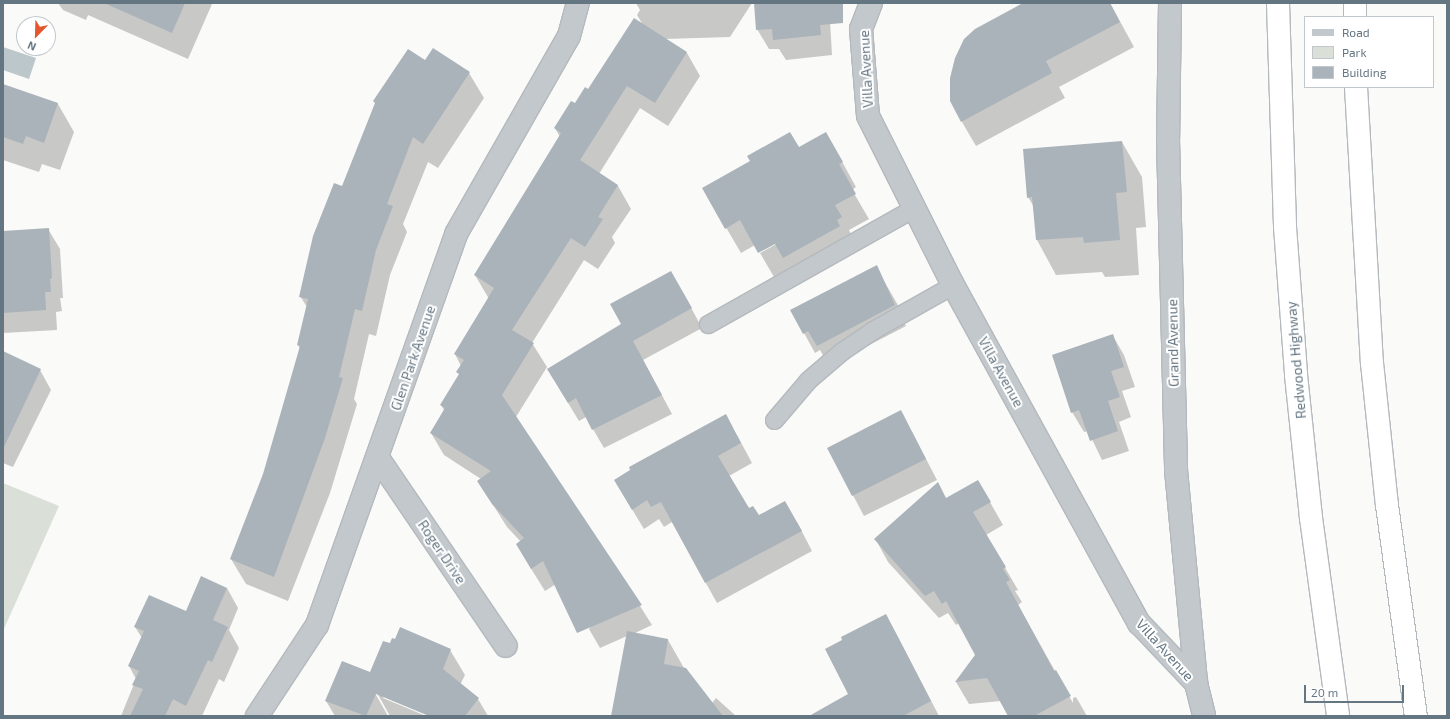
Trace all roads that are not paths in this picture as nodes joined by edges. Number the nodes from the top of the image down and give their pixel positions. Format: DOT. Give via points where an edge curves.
graph roads {
  1 [pos="578,3"];
  2 [pos="870,3"];
  3 [pos="1170,3"];
  4 [pos="1278,3"];
  5 [pos="1355,3"];
  6 [pos="1355,16"];
  7 [pos="1356,88"];
  8 [pos="914,208"];
  9 [pos="953,285"];
  10 [pos="708,324"];
  11 [pos="774,420"];
  12 [pos="378,458"];
  13 [pos="506,646"];
  14 [pos="1196,683"];
  15 [pos="257,716"];
  16 [pos="1204,716"];
  17 [pos="1338,716"];
  18 [pos="1416,716"];
  1 -- 12 [label="street, Glen Park Avenue" via="569,36 456,234"];
  2 -- 8 [label="street, Villa Avenue" via="861,29 868,116"];
  3 -- 14 [label="street, Grand Avenue" via="1168,139 1176,470"];
  4 -- 17 [label="highway, Redwood Highway" via="1285,220 1296,374 1311,518"];
  5 -- 6 [label="highway"];
  7 -- 18 [label="highway" via="1372,363 1387,505"];
  8 -- 9 [label="street, Villa Avenue"];
  8 -- 10 [label="lane"];
  9 -- 11 [label="lane" via="873,330 842,351 808,380"];
  9 -- 14 [label="street, Villa Avenue" via="1139,623"];
  12 -- 13 [label="street, Roger Drive"];
  12 -- 15 [label="street, Glen Park Avenue" via="317,625"];
  14 -- 16 [label="street, Villa Avenue"];
}
